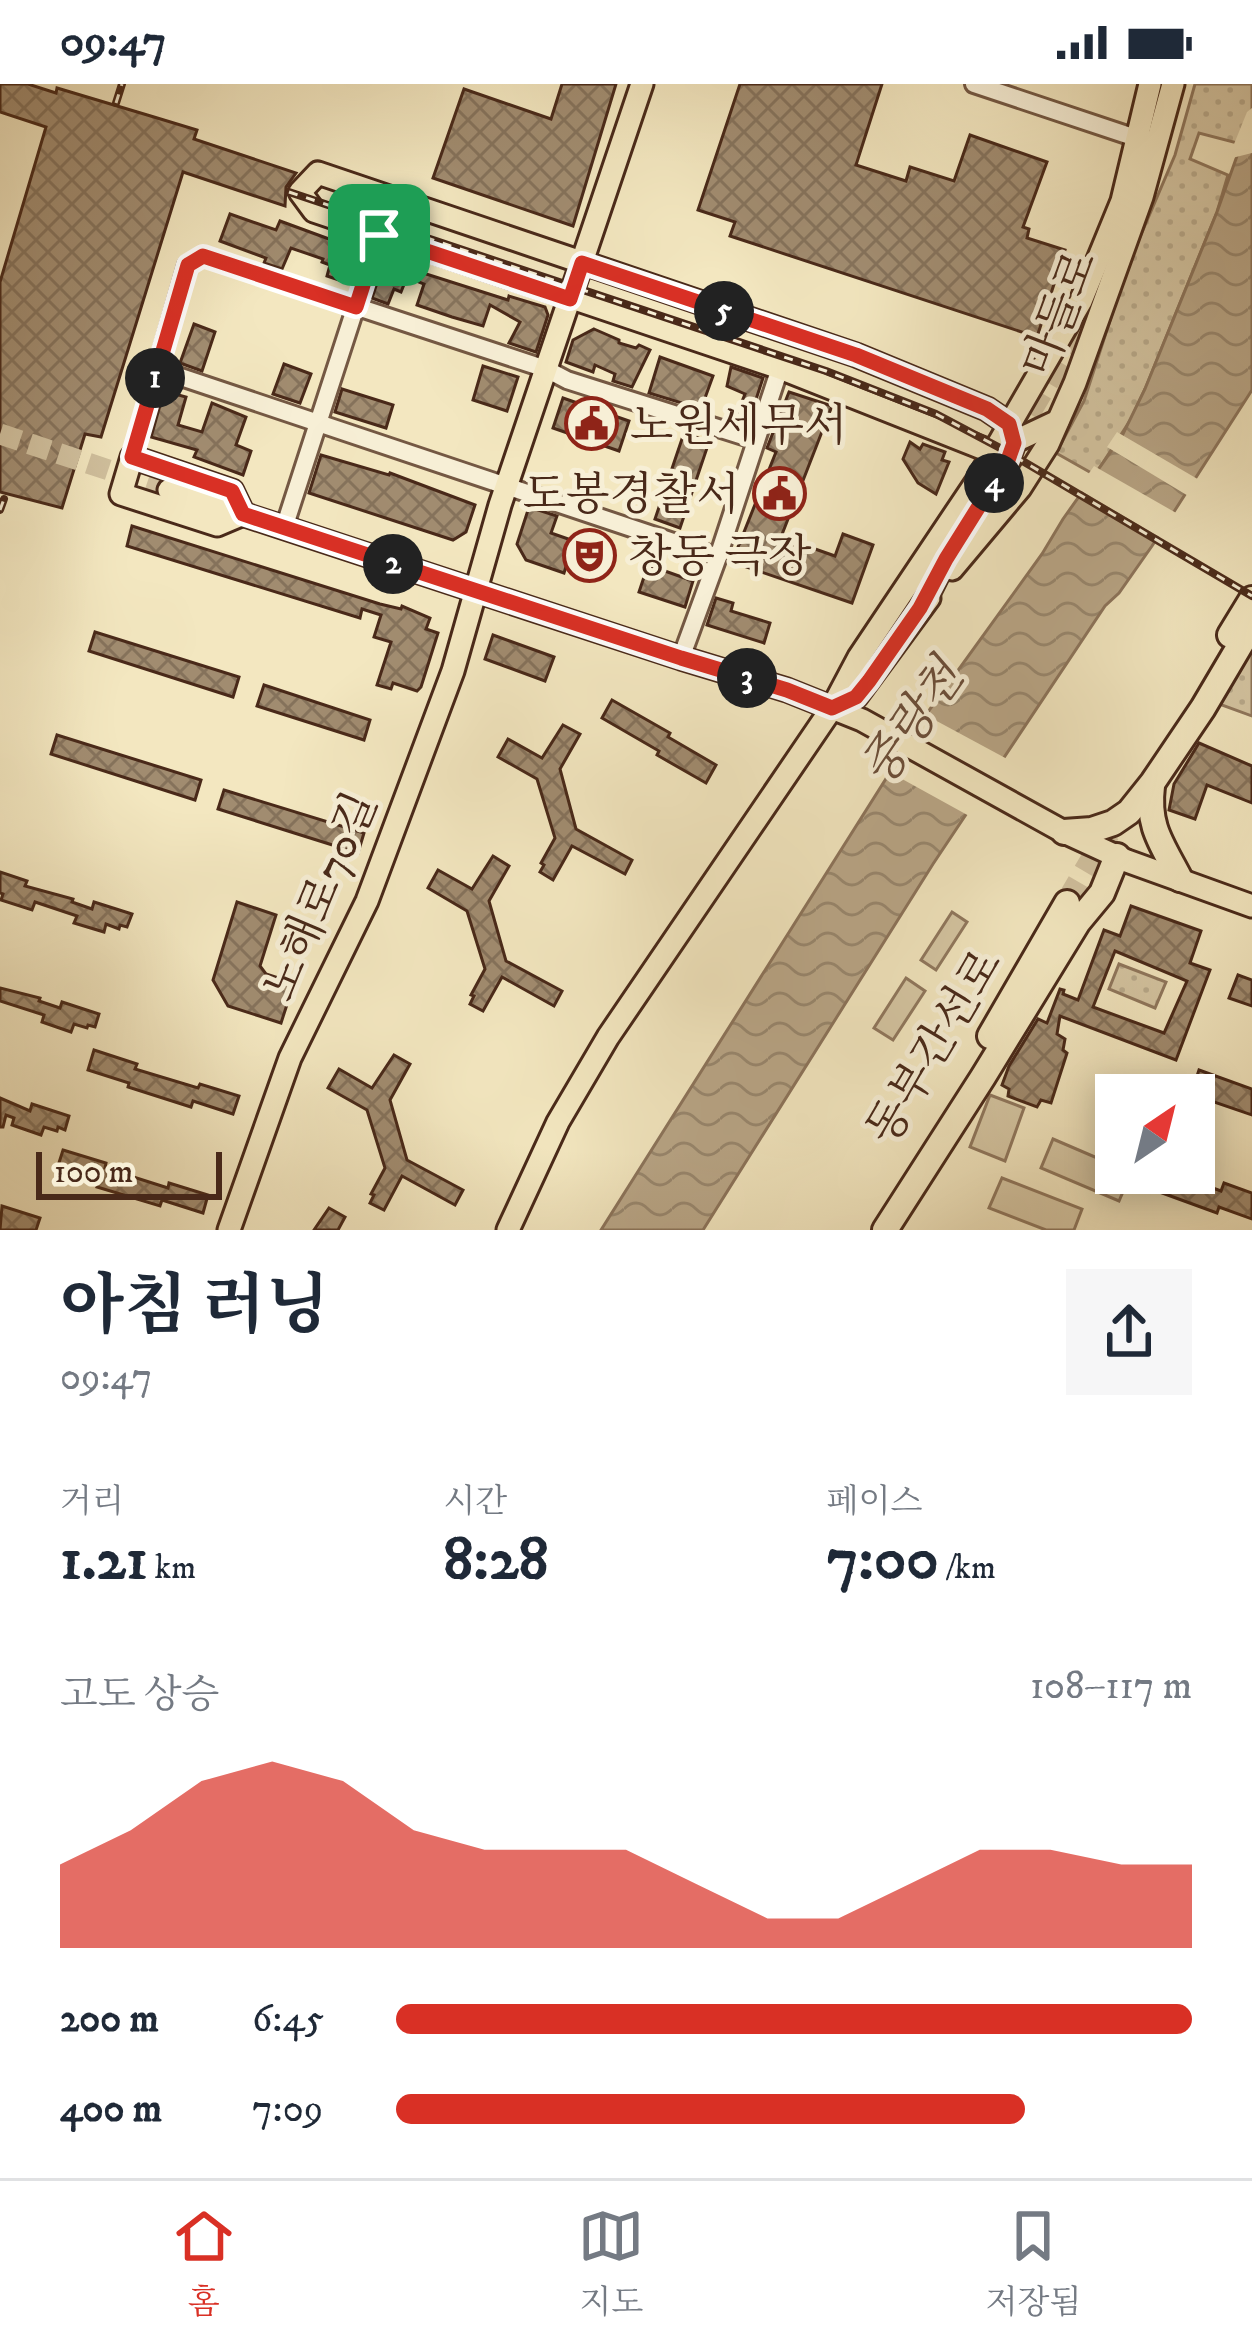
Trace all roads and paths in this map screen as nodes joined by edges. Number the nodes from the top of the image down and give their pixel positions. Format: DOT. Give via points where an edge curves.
graph roads {
  1 [pos="642,84"];
  2 [pos="974,84"];
  3 [pos="1150,84"];
  4 [pos="1173,84"];
  5 [pos="1148,138"];
  6 [pos="379,235"];
  7 [pos="582,263"];
  8 [pos="570,299"];
  9 [pos="356,307"];
  10 [pos="780,368"];
  11 [pos="157,369"];
  12 [pos="546,369"];
  13 [pos="1058,421"];
  14 [pos="318,424"];
  15 [pos="961,437"];
  16 [pos="756,440"];
  17 [pos="1005,440"];
  18 [pos="132,457"];
  19 [pos="977,481"];
  20 [pos="506,488"];
  21 [pos="169,490"];
  22 [pos="243,514"];
  23 [pos="284,528"];
  24 [pos="718,557"];
  25 [pos="476,591"];
  26 [pos="1252,599"];
  27 [pos="920,608"];
  28 [pos="1252,625"];
  29 [pos="681,658"];
  30 [pos="832,708"];
  31 [pos="1143,786"];
  32 [pos="1054,828"];
  33 [pos="1117,856"];
  34 [pos="1180,879"];
  35 [pos="1067,903"];
  36 [pos="1252,906"];
  37 [pos="229,1230"];
  38 [pos="508,1230"];
  39 [pos="870,1230"];
  40 [pos="885,1230"];
  1 -- 7 [label="main road, 노해로70길"];
  2 -- 5 [label="street"];
  3 -- 5 [label="main road, 마들로"];
  4 -- 5 [label="main road, 마들로"];
  5 -- 13 [label="main road, 마들로" via="1142,197"];
  5 -- 17 [label="main road, 마들로" via="1082,301"];
  6 -- 7 [label="main road" via="314,211 299,192 318,173"];
  6 -- 8 [label="main road"];
  6 -- 9 [label="street"];
  7 -- 8 [label="main road, 노해로70길"];
  7 -- 17 [label="main road" via="969,401"];
  8 -- 10 [label="main road"];
  8 -- 12 [label="main road, 노해로70길"];
  9 -- 11 [label="street" via="203,256 188,265"];
  9 -- 12 [label="street"];
  9 -- 14 [label="street"];
  10 -- 15 [label="main road"];
  10 -- 16 [label="street"];
  11 -- 14 [label="street"];
  11 -- 18 [label="street"];
  12 -- 16 [label="street"];
  12 -- 20 [label="main road, 노해로70길"];
  13 -- 17 [label="main road"];
  13 -- 27 [label="main road, 마들로" via="1020,488"];
  14 -- 20 [label="street"];
  14 -- 23 [label="street"];
  15 -- 17 [label="main road"];
  15 -- 19 [label="main road" via="976,452"];
  16 -- 24 [label="street"];
  17 -- 19 [label="main road, 마들로"];
  17 -- 27 [label="main road" via="1008,460"];
  18 -- 22 [label="main road" via="232,491"];
  18 -- 22 [label="main road" via="121,494 217,525"];
  19 -- 30 [label="main road, 마들로"];
  20 -- 24 [label="street"];
  20 -- 25 [label="main road, 노해로70길"];
  21 -- 22 [label="main road"];
  22 -- 23 [label="main road"];
  23 -- 25 [label="main road"];
  24 -- 29 [label="street"];
  25 -- 29 [label="main road"];
  25 -- 37 [label="main road, 노해로70길" via="368,901 290,1058"];
  26 -- 31 [label="highway"];
  27 -- 30 [label="main road, 마들로" via="856,697"];
  28 -- 31 [label="highway"];
  29 -- 30 [label="main road"];
  30 -- 32 [label="main road"];
  30 -- 38 [label="main road, 마들로" via="608,1037"];
  31 -- 32 [label="highway" via="1112,823"];
  31 -- 34 [label="highway"];
  32 -- 33 [label="main road"];
  33 -- 34 [label="main road"];
  33 -- 40 [label="highway" via="1102,893"];
  34 -- 36 [label="main road"];
  35 -- 39 [label="highway, 동부간선로"];
}
